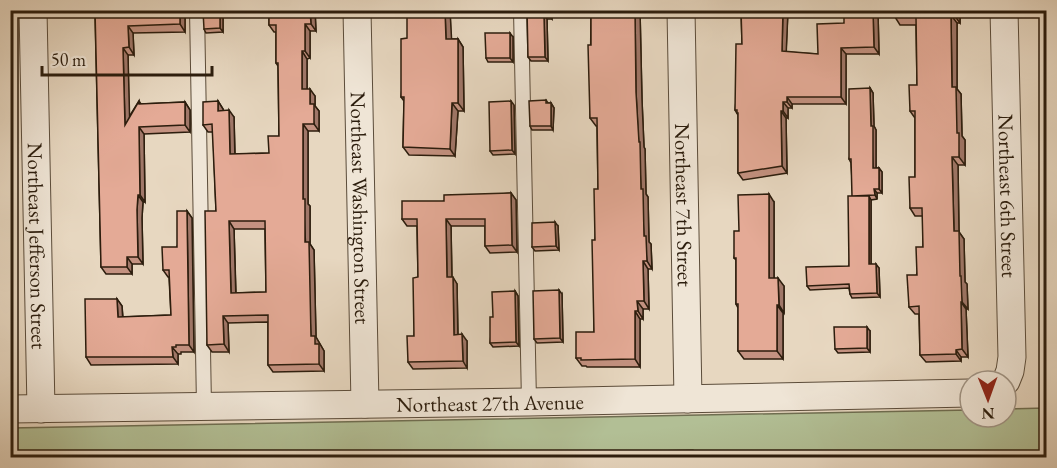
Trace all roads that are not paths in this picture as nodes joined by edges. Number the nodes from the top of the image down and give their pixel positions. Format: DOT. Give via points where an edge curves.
graph roads {
  1 [pos="33,10"];
  2 [pos="197,10"];
  3 [pos="357,10"];
  4 [pos="521,10"];
  5 [pos="681,10"];
  6 [pos="1005,10"];
  7 [pos="1010,369"];
  8 [pos="958,393"];
  9 [pos="688,399"];
  10 [pos="529,402"];
  11 [pos="365,404"];
  12 [pos="204,406"];
  13 [pos="10,409"];
  14 [pos="41,409"];
  1 -- 14 [label="street, Northeast Jefferson Street"];
  2 -- 12 [label="lane"];
  3 -- 11 [label="street, Northeast Washington Street"];
  4 -- 10 [label="lane"];
  5 -- 9 [label="street, Northeast 7th Street"];
  6 -- 7 [label="street, Northeast 6th Street"];
  8 -- 9 [label="street, Northeast 27th Avenue"];
  9 -- 10 [label="street, Northeast 27th Avenue"];
  10 -- 11 [label="street, Northeast 27th Avenue"];
  11 -- 12 [label="street, Northeast 27th Avenue"];
  12 -- 14 [label="street, Northeast 27th Avenue"];
  13 -- 14 [label="street, Northeast 27th Avenue"];
}
